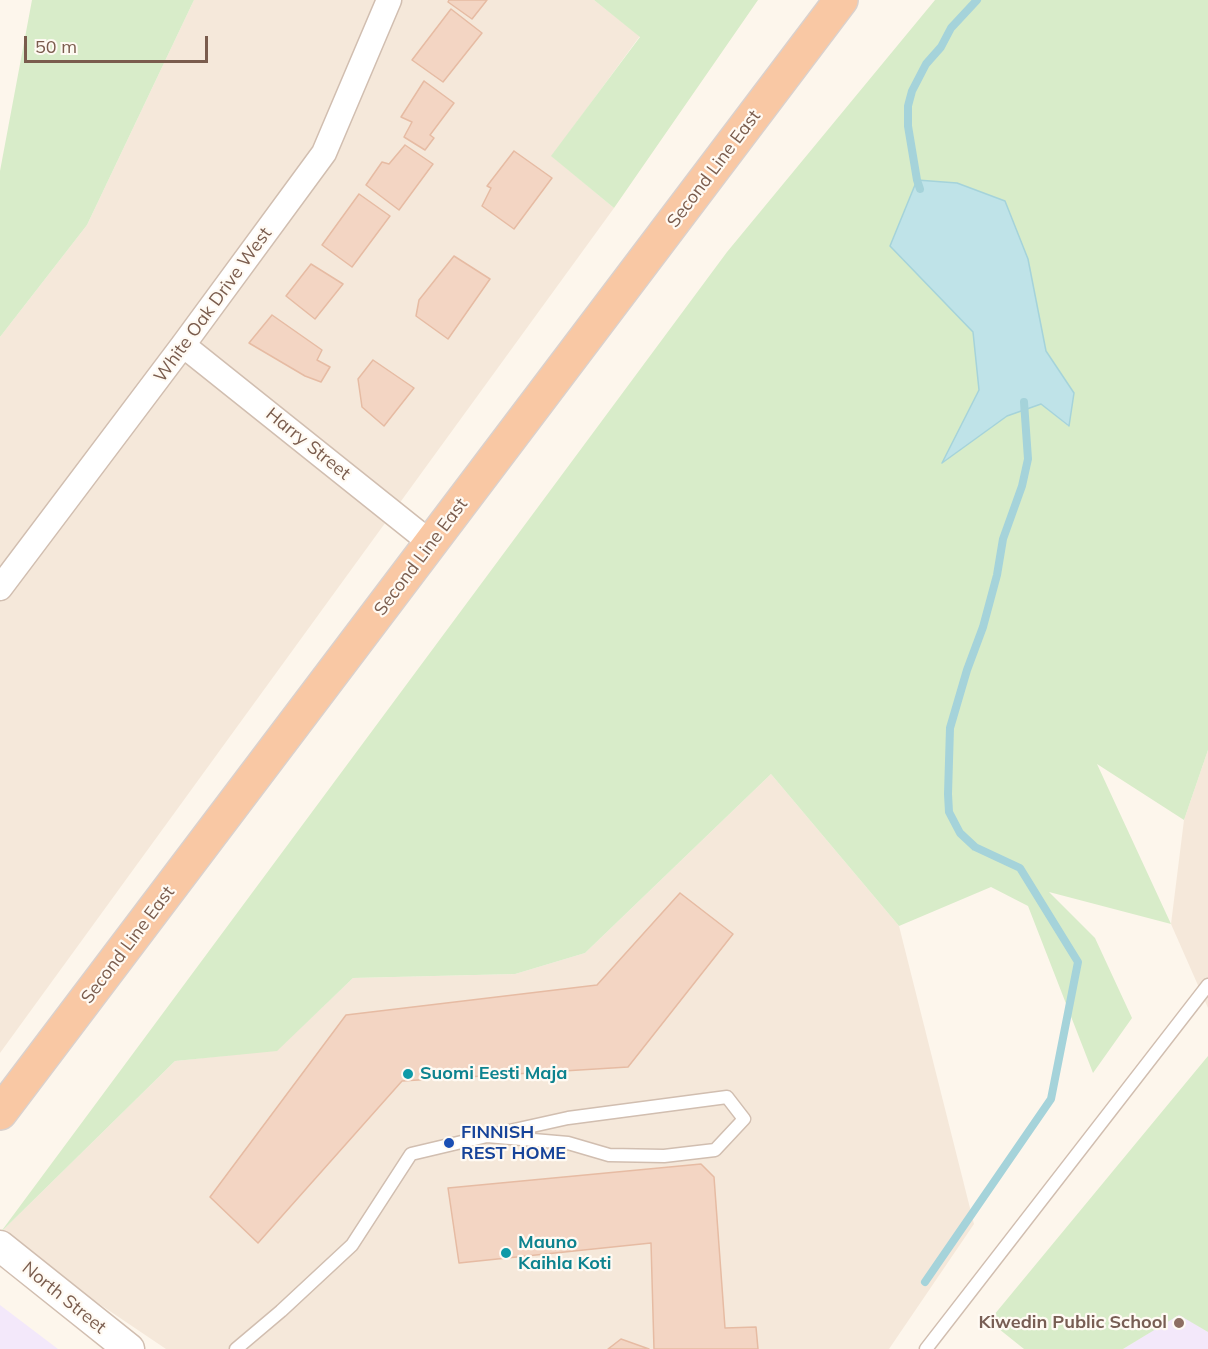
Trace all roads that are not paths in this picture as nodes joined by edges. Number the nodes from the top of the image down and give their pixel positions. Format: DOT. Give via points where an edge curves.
graph roads {
  1 [pos="389,0"];
  2 [pos="841,0"];
  3 [pos="183,345"];
  4 [pos="432,544"];
  5 [pos="0,588"];
  6 [pos="1208,985"];
  7 [pos="0,1113"];
  8 [pos="487,1136"];
  9 [pos="0,1246"];
  10 [pos="129,1349"];
  11 [pos="236,1349"];
  12 [pos="926,1349"];
  1 -- 3 [label="street, White Oak Drive West" via="324,153"];
  2 -- 4 [label="highway, Second Line East"];
  3 -- 4 [label="street, Harry Street"];
  3 -- 5 [label="street, White Oak Drive West"];
  4 -- 7 [label="highway, Second Line East"];
  6 -- 12 [label="lane"];
  8 -- 8 [label="lane" via="568,1118 727,1097 744,1119 715,1150 664,1156 609,1155 568,1143"];
  8 -- 11 [label="lane" via="411,1154 352,1245"];
  9 -- 10 [label="street, North Street"];
}
